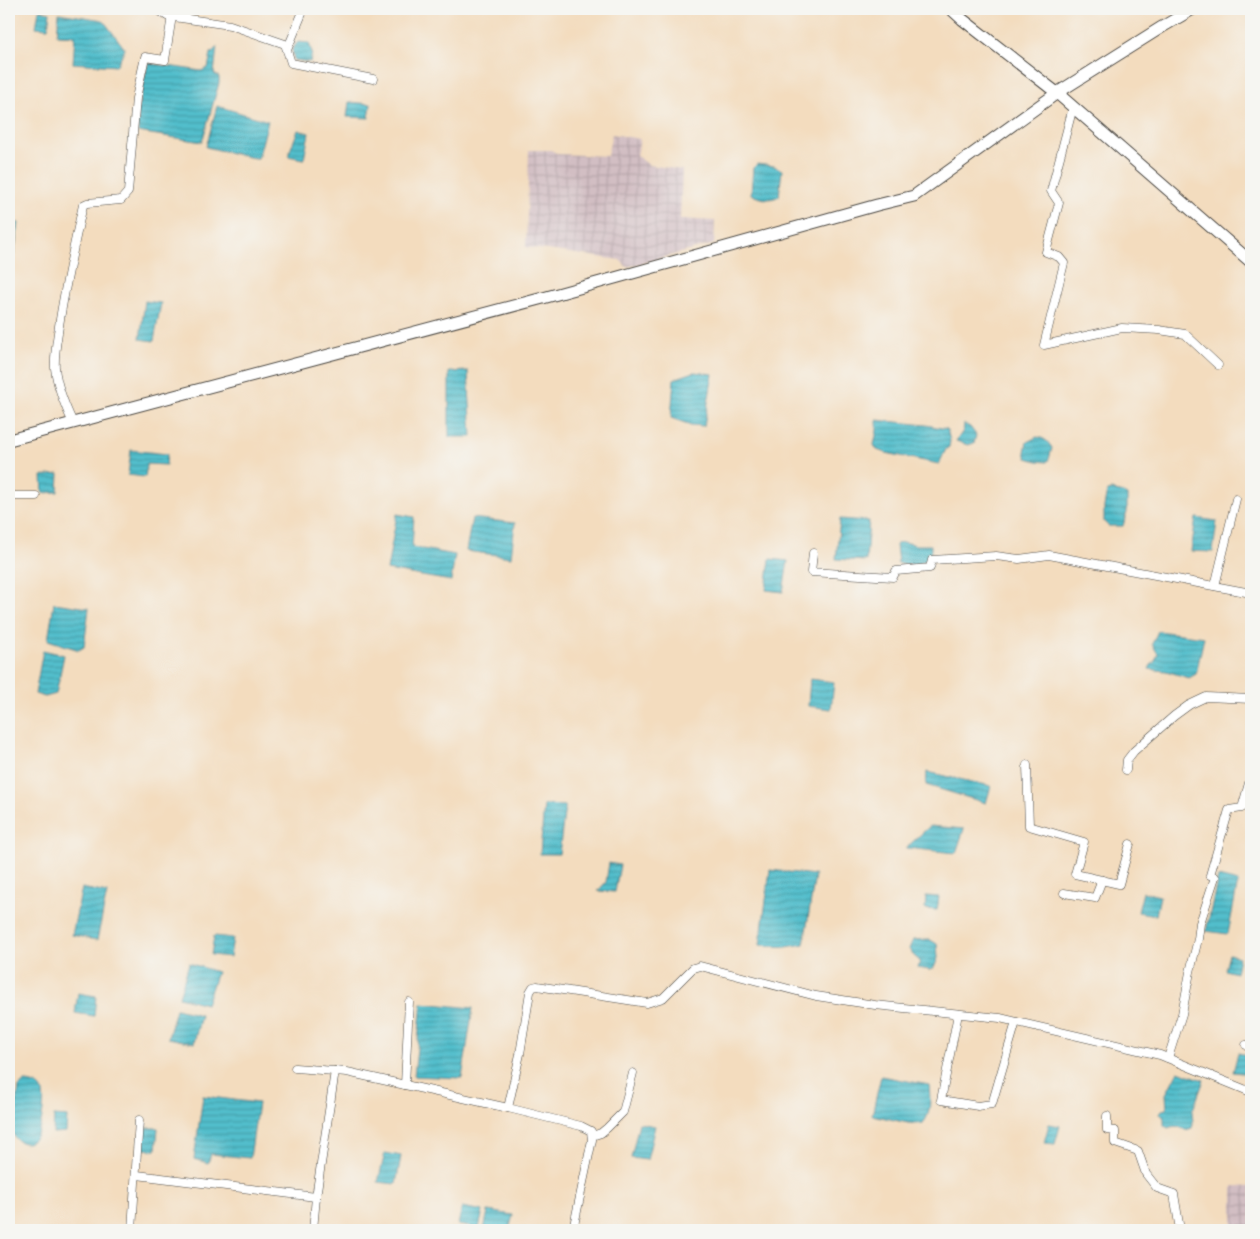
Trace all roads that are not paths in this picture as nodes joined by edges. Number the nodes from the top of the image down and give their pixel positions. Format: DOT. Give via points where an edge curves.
graph roads {
  1 [pos="156,9"];
  2 [pos="304,9"];
  3 [pos="951,9"];
  4 [pos="1193,9"];
  5 [pos="172,16"];
  6 [pos="287,50"];
  7 [pos="373,79"];
  8 [pos="1057,94"];
  9 [pos="1073,107"];
  10 [pos="1251,262"];
  11 [pos="1218,365"];
  12 [pos="73,423"];
  13 [pos="9,440"];
  14 [pos="9,496"];
  15 [pos="36,496"];
  16 [pos="1236,499"];
  17 [pos="813,552"];
  18 [pos="1215,586"];
  19 [pos="1251,593"];
  20 [pos="1251,699"];
  21 [pos="1027,764"];
  22 [pos="1126,770"];
  23 [pos="1251,776"];
  24 [pos="1130,844"];
  25 [pos="1102,880"];
  26 [pos="1064,893"];
  27 [pos="409,1002"];
  28 [pos="958,1014"];
  29 [pos="1016,1022"];
  30 [pos="1168,1058"];
  31 [pos="295,1068"];
  32 [pos="335,1071"];
  33 [pos="633,1073"];
  34 [pos="405,1085"];
  35 [pos="1251,1092"];
  36 [pos="508,1108"];
  37 [pos="1107,1116"];
  38 [pos="140,1120"];
  39 [pos="592,1136"];
  40 [pos="136,1176"];
  41 [pos="316,1197"];
  42 [pos="132,1230"];
  43 [pos="313,1230"];
  44 [pos="574,1230"];
  45 [pos="1180,1230"];
  1 -- 5 [label="street"];
  2 -- 6 [label="street"];
  3 -- 8 [label="street"];
  4 -- 8 [label="street"];
  5 -- 6 [label="street" via="230,25 285,44"];
  5 -- 12 [label="street" via="165,60 145,57 136,98 128,192 121,200 82,204 62,301 55,366 64,403"];
  6 -- 7 [label="street" via="291,63"];
  8 -- 9 [label="street"];
  8 -- 12 [label="street" via="914,196"];
  9 -- 10 [label="street"];
  9 -- 11 [label="street" via="1050,191 1059,203 1046,252 1059,257 1064,263 1044,345 1122,328 1159,330 1184,334"];
  12 -- 13 [label="street"];
  14 -- 15 [label="street"];
  16 -- 18 [label="street"];
  17 -- 18 [label="street" via="811,572 893,577 896,571 930,568 932,560 996,556 1019,559 1049,555"];
  18 -- 19 [label="street"];
  20 -- 22 [label="street" via="1206,697 1189,705 1134,751 1126,760"];
  21 -- 25 [label="street" via="1029,826 1084,842 1075,874"];
  23 -- 30 [label="street" via="1242,808 1229,810 1210,875 1214,877 1200,924 1182,1014"];
  24 -- 25 [label="street" via="1119,884"];
  25 -- 26 [label="street" via="1095,898"];
  27 -- 34 [label="street"];
  28 -- 29 [label="street"];
  28 -- 29 [label="street" via="941,1100 978,1106 992,1104"];
  28 -- 36 [label="street" via="816,996 700,966 663,998 647,1003 537,986 530,992"];
  29 -- 30 [label="street"];
  30 -- 35 [label="street"];
  31 -- 32 [label="street"];
  32 -- 34 [label="street"];
  32 -- 41 [label="street"];
  33 -- 39 [label="street" via="623,1112 601,1133"];
  34 -- 36 [label="street"];
  36 -- 39 [label="street" via="581,1126 591,1131"];
  37 -- 45 [label="street" via="1107,1130 1116,1131 1115,1142 1138,1151 1146,1174 1156,1188 1174,1194"];
  38 -- 40 [label="street"];
  39 -- 44 [label="street"];
  40 -- 41 [label="street"];
  40 -- 42 [label="street"];
  41 -- 43 [label="street"];
}
